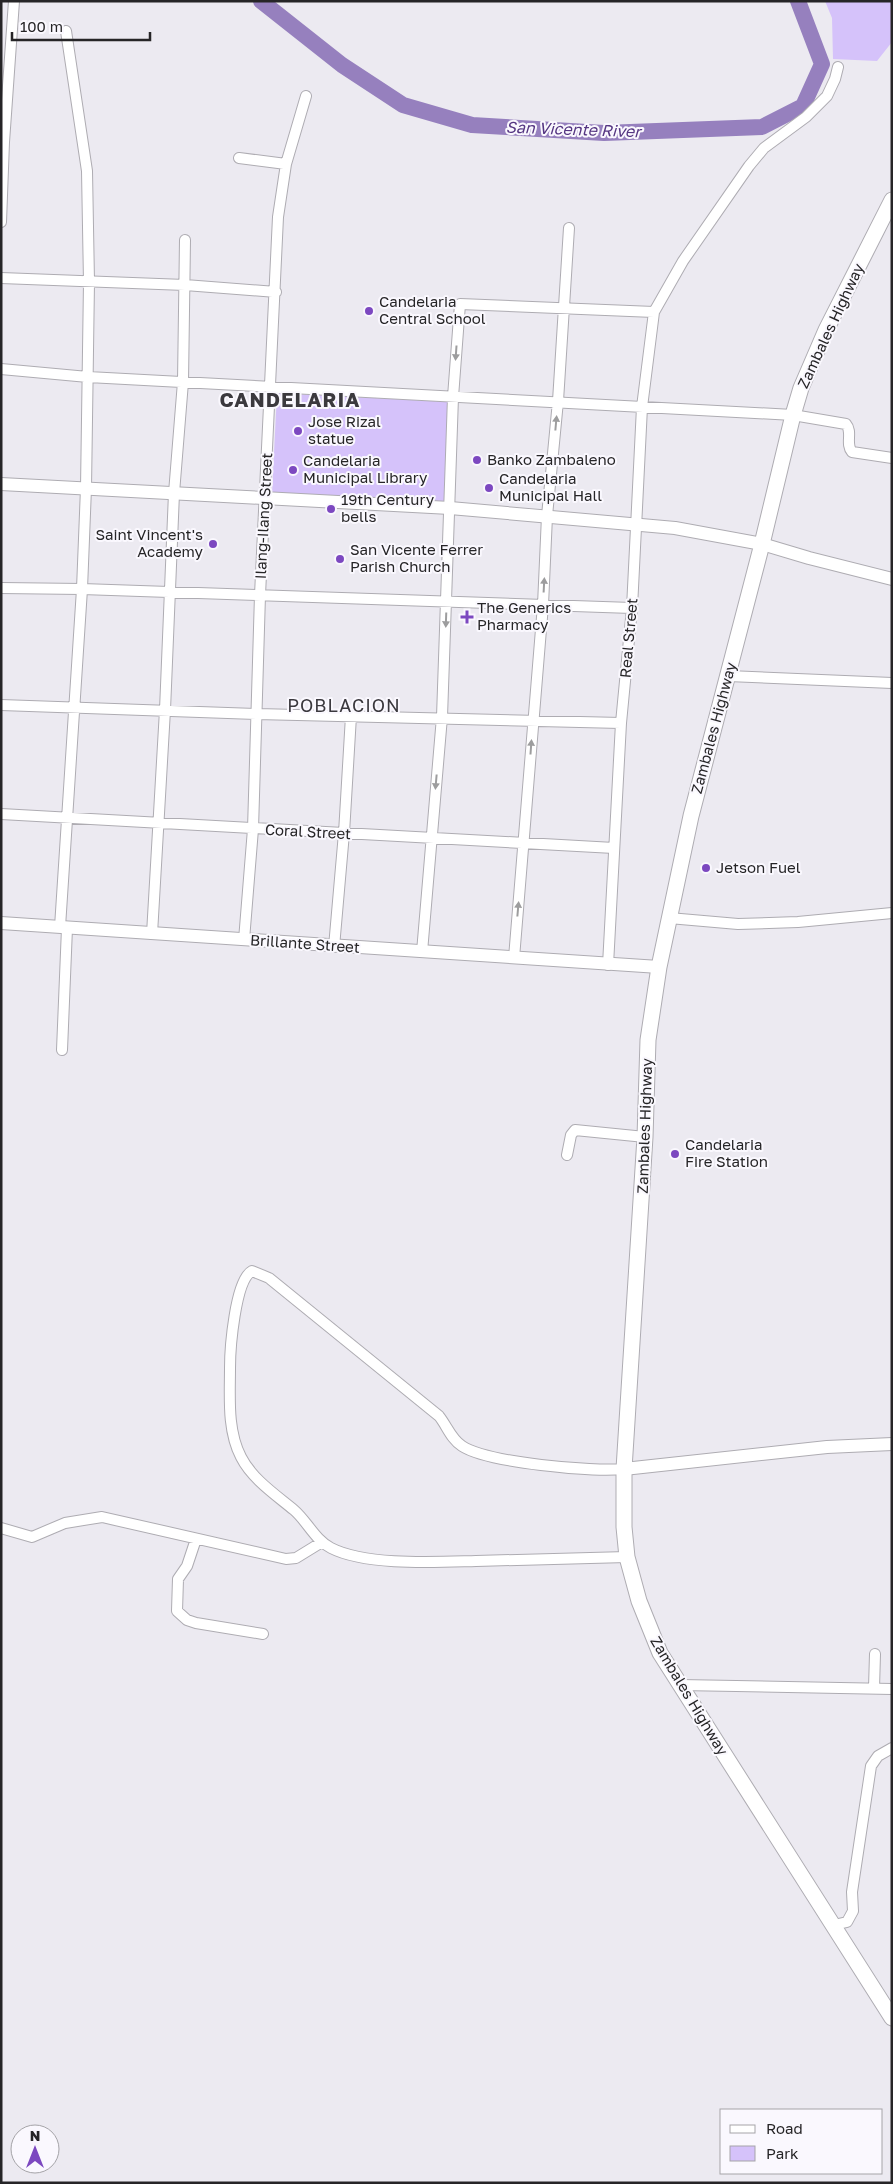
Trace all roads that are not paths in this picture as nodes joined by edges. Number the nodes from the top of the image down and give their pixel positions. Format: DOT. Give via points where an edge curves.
graph roads {
  1 [pos="14,1"];
  2 [pos="66,31"];
  3 [pos="838,67"];
  4 [pos="306,96"];
  5 [pos="239,158"];
  6 [pos="286,164"];
  7 [pos="892,200"];
  8 [pos="1,222"];
  9 [pos="568,228"];
  10 [pos="185,240"];
  11 [pos="1,278"];
  12 [pos="89,282"];
  13 [pos="185,285"];
  14 [pos="276,292"];
  15 [pos="564,308"];
  16 [pos="654,312"];
  17 [pos="1,370"];
  18 [pos="88,377"];
  19 [pos="182,382"];
  20 [pos="270,386"];
  21 [pos="453,397"];
  22 [pos="558,401"];
  23 [pos="642,407"];
  24 [pos="792,415"];
  25 [pos="892,458"];
  26 [pos="1,484"];
  27 [pos="86,488"];
  28 [pos="174,493"];
  29 [pos="264,498"];
  30 [pos="450,508"];
  31 [pos="548,516"];
  32 [pos="637,524"];
  33 [pos="762,544"];
  34 [pos="892,579"];
  35 [pos="1,588"];
  36 [pos="82,588"];
  37 [pos="171,591"];
  38 [pos="260,595"];
  39 [pos="447,602"];
  40 [pos="544,605"];
  41 [pos="632,608"];
  42 [pos="728,676"];
  43 [pos="892,683"];
  44 [pos="1,705"];
  45 [pos="74,706"];
  46 [pos="166,710"];
  47 [pos="257,714"];
  48 [pos="351,716"];
  49 [pos="442,717"];
  50 [pos="533,721"];
  51 [pos="621,723"];
  52 [pos="1,814"];
  53 [pos="68,817"];
  54 [pos="159,822"];
  55 [pos="253,829"];
  56 [pos="344,833"];
  57 [pos="430,837"];
  58 [pos="523,844"];
  59 [pos="614,848"];
  60 [pos="892,914"];
  61 [pos="669,918"];
  62 [pos="1,923"];
  63 [pos="63,928"];
  64 [pos="152,934"];
  65 [pos="244,940"];
  66 [pos="334,946"];
  67 [pos="422,952"];
  68 [pos="514,958"];
  69 [pos="608,965"];
  70 [pos="659,968"];
  71 [pos="62,1050"];
  72 [pos="645,1137"];
  73 [pos="567,1155"];
  74 [pos="892,1444"];
  75 [pos="624,1469"];
  76 [pos="1,1528"];
  77 [pos="196,1539"];
  78 [pos="322,1542"];
  79 [pos="627,1557"];
  80 [pos="263,1634"];
  81 [pos="875,1654"];
  82 [pos="680,1685"];
  83 [pos="874,1688"];
  84 [pos="892,1689"];
  85 [pos="892,1748"];
  86 [pos="834,1925"];
  87 [pos="892,2018"];
  1 -- 8 [label="street"];
  2 -- 12 [label="street" via="87,171"];
  3 -- 16 [label="street" via="828,96 764,148 749,166 682,261"];
  4 -- 6 [label="street, Ilang-Ilang Street"];
  5 -- 6 [label="street"];
  6 -- 14 [label="street, Ilang-Ilang Street" via="278,217"];
  7 -- 24 [label="main road, Zambales Highway" via="826,330"];
  9 -- 15 [label="street"];
  10 -- 13 [label="street"];
  11 -- 12 [label="street"];
  12 -- 13 [label="street"];
  12 -- 18 [label="street"];
  13 -- 14 [label="street"];
  13 -- 19 [label="street"];
  14 -- 20 [label="street, Ilang-Ilang Street"];
  15 -- 16 [label="street"];
  15 -- 21 [label="street, one-way" via="460,304"];
  15 -- 22 [label="street"];
  16 -- 23 [label="street, Real Street"];
  17 -- 18 [label="street"];
  18 -- 19 [label="street"];
  18 -- 27 [label="street"];
  19 -- 20 [label="street"];
  19 -- 28 [label="street"];
  20 -- 21 [label="street"];
  20 -- 29 [label="street, Ilang-Ilang Street"];
  21 -- 22 [label="street"];
  21 -- 30 [label="street"];
  22 -- 23 [label="street"];
  31 -- 22 [label="street, one-way"];
  23 -- 24 [label="street"];
  23 -- 32 [label="street, Real Street"];
  24 -- 25 [label="street" via="846,424 850,429 852,452"];
  24 -- 33 [label="main road, Zambales Highway"];
  26 -- 27 [label="street"];
  27 -- 28 [label="street"];
  27 -- 36 [label="street"];
  28 -- 29 [label="street"];
  28 -- 37 [label="street"];
  29 -- 30 [label="street"];
  29 -- 38 [label="street, Ilang-Ilang Street"];
  30 -- 31 [label="street"];
  30 -- 39 [label="street"];
  31 -- 32 [label="street"];
  40 -- 31 [label="street, one-way"];
  32 -- 33 [label="street"];
  32 -- 41 [label="street, Real Street"];
  33 -- 34 [label="street"];
  33 -- 42 [label="main road, Zambales Highway"];
  35 -- 36 [label="street"];
  36 -- 37 [label="street"];
  36 -- 45 [label="street"];
  37 -- 38 [label="street"];
  37 -- 46 [label="street"];
  38 -- 39 [label="street"];
  38 -- 47 [label="street, Ilang-Ilang Street"];
  39 -- 40 [label="street"];
  39 -- 49 [label="street, one-way"];
  40 -- 41 [label="street"];
  40 -- 50 [label="street"];
  41 -- 51 [label="street, Real Street"];
  42 -- 43 [label="street"];
  42 -- 61 [label="main road, Zambales Highway" via="691,816"];
  44 -- 45 [label="street"];
  45 -- 46 [label="street"];
  45 -- 53 [label="street"];
  46 -- 47 [label="street"];
  46 -- 54 [label="street"];
  47 -- 48 [label="street"];
  47 -- 55 [label="street, Ilang-Ilang Street"];
  48 -- 49 [label="street"];
  48 -- 56 [label="street"];
  49 -- 50 [label="street"];
  49 -- 57 [label="street, one-way"];
  50 -- 51 [label="street"];
  58 -- 50 [label="street, one-way"];
  51 -- 59 [label="street, Real Street"];
  52 -- 53 [label="street, Coral Street"];
  53 -- 54 [label="street, Coral Street"];
  53 -- 63 [label="street"];
  54 -- 55 [label="street, Coral Street"];
  54 -- 64 [label="street"];
  55 -- 56 [label="street, Coral Street"];
  55 -- 65 [label="street, Ilang-Ilang Street"];
  56 -- 57 [label="street, Coral Street"];
  56 -- 66 [label="street"];
  57 -- 58 [label="street, Coral Street"];
  57 -- 67 [label="street"];
  58 -- 59 [label="street, Coral Street"];
  68 -- 58 [label="street, one-way"];
  59 -- 69 [label="street, Real Street"];
  60 -- 61 [label="street" via="738,924"];
  61 -- 70 [label="main road, Zambales Highway"];
  62 -- 63 [label="street, Brillante Street"];
  63 -- 64 [label="street, Brillante Street"];
  63 -- 71 [label="street"];
  64 -- 65 [label="street, Brillante Street"];
  65 -- 66 [label="street, Brillante Street"];
  66 -- 67 [label="street, Brillante Street"];
  67 -- 68 [label="street, Brillante Street"];
  68 -- 69 [label="street, Brillante Street"];
  69 -- 70 [label="street, Brillante Street"];
  70 -- 72 [label="main road, Zambales Highway" via="648,1040"];
  72 -- 73 [label="street" via="575,1130"];
  72 -- 75 [label="main road, Zambales Highway"];
  74 -- 75 [label="street" via="827,1447"];
  75 -- 78 [label="street" via="606,1471 513,1461 462,1446 439,1416 269,1278 252,1271 243,1282 230,1361 230,1417 235,1441 249,1470 297,1513"];
  75 -- 79 [label="main road, Zambales Highway"];
  76 -- 77 [label="street" via="32,1537 65,1523 102,1517"];
  77 -- 78 [label="street" via="286,1559 296,1558"];
  77 -- 80 [label="street" via="187,1566 178,1579 177,1611 196,1623"];
  78 -- 79 [label="street" via="352,1555 410,1562"];
  79 -- 82 [label="main road, Zambales Highway" via="649,1628"];
  81 -- 83 [label="street"];
  82 -- 83 [label="street"];
  82 -- 86 [label="main road, Zambales Highway"];
  83 -- 84 [label="street"];
  85 -- 86 [label="street" via="878,1756 871,1766 852,1892 852,1916 848,1922"];
  86 -- 87 [label="main road, Zambales Highway"];
}
